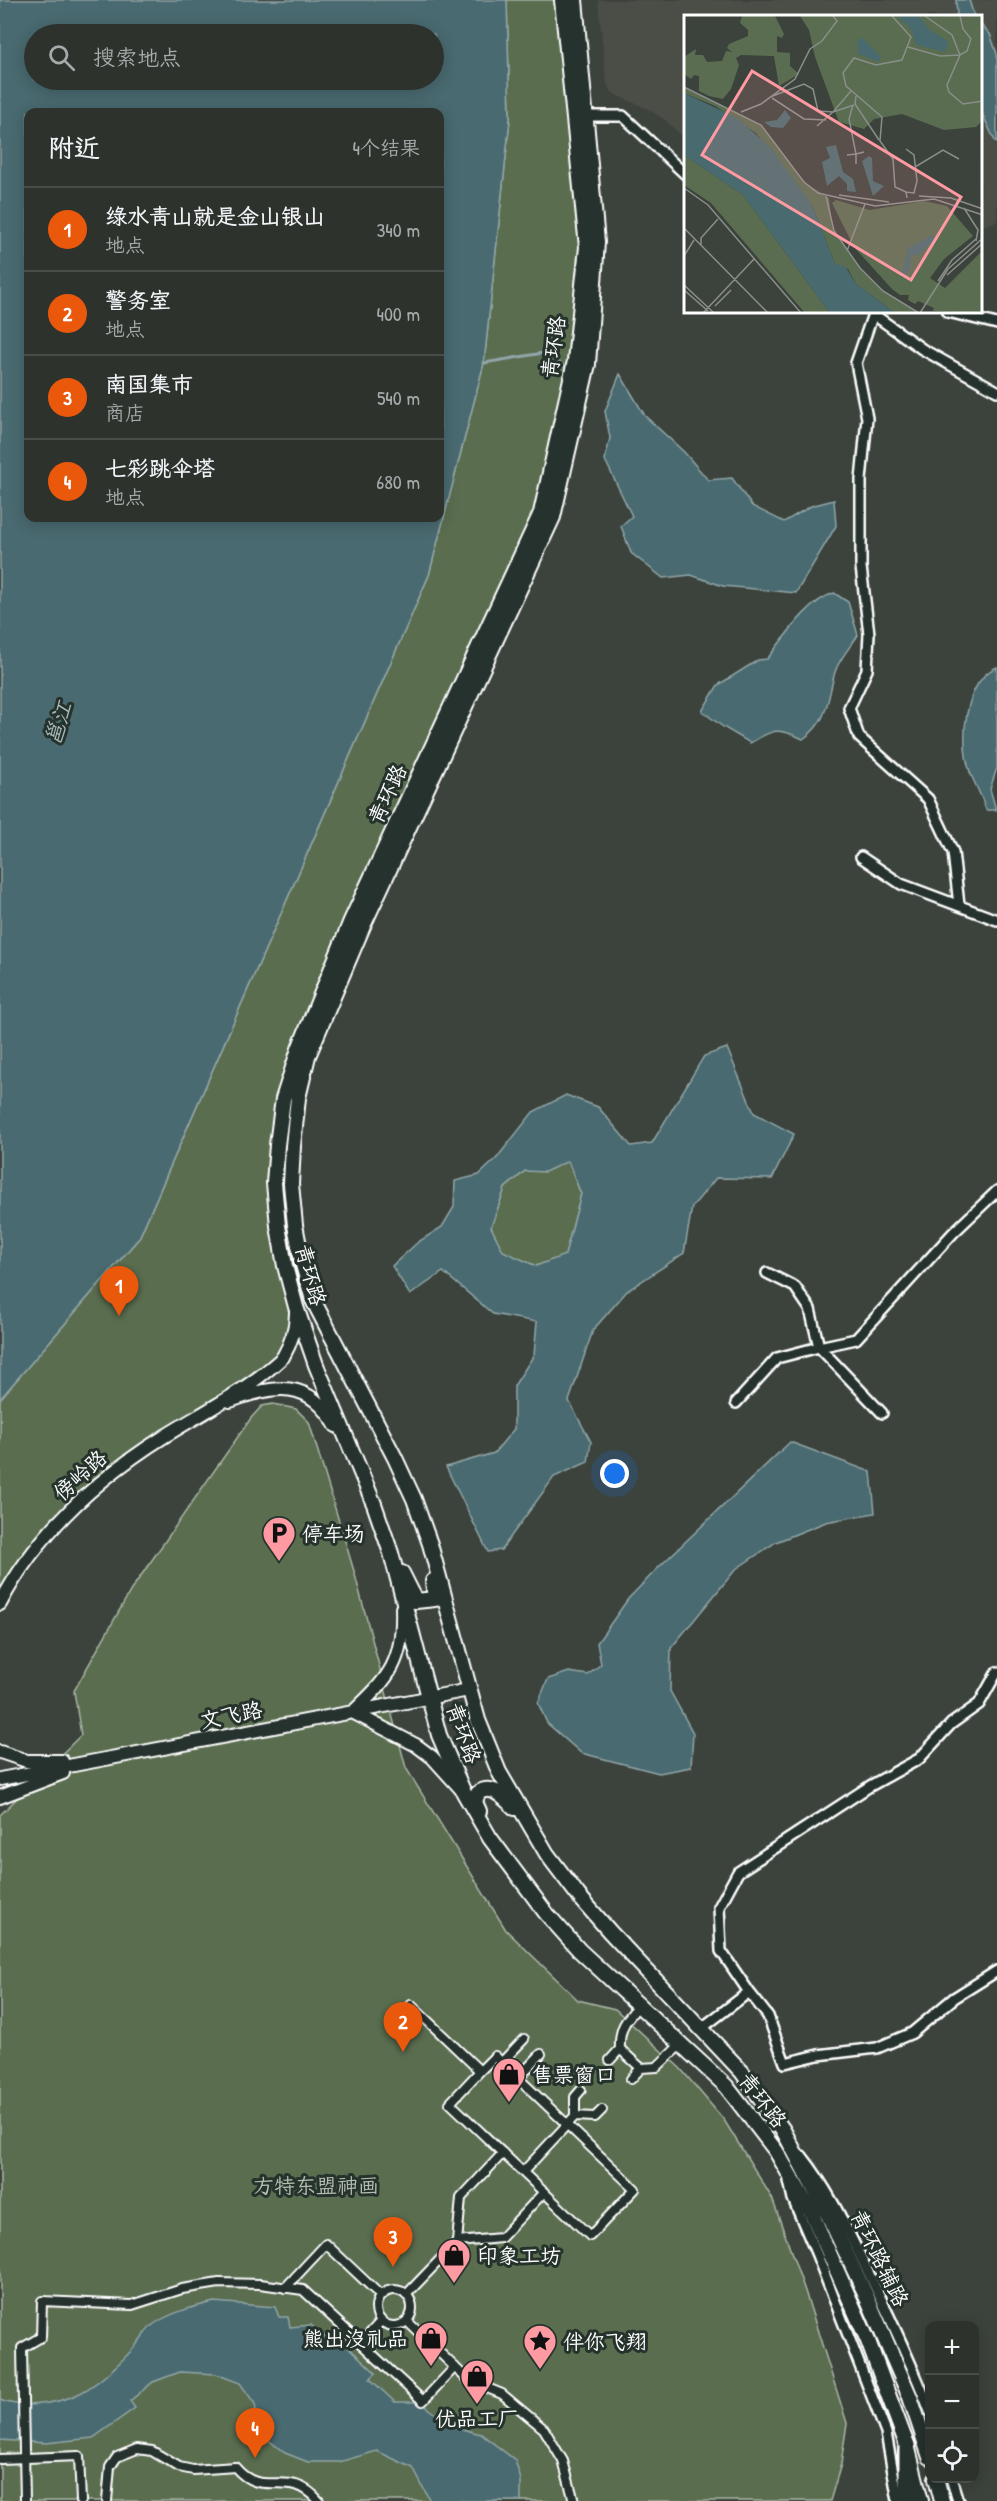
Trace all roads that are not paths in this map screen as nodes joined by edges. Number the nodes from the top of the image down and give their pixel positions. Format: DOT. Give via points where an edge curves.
graph roads {
  1 [pos="562,0"];
  2 [pos="575,0"];
  3 [pos="586,116"];
  4 [pos="684,173"];
  5 [pos="873,314"];
  6 [pos="874,314"];
  7 [pos="956,314"];
  8 [pos="997,324"];
  9 [pos="997,391"];
  10 [pos="861,857"];
  11 [pos="959,905"];
  12 [pos="997,920"];
  13 [pos="997,1191"];
  14 [pos="767,1274"];
  15 [pos="297,1307"];
  16 [pos="819,1347"];
  17 [pos="736,1403"];
  18 [pos="215,1407"];
  19 [pos="882,1413"];
  20 [pos="359,1468"];
  21 [pos="430,1544"];
  22 [pos="391,1553"];
  23 [pos="401,1592"];
  24 [pos="0,1604"];
  25 [pos="997,1672"];
  26 [pos="469,1690"];
  27 [pos="429,1698"];
  28 [pos="352,1712"];
  29 [pos="0,1752"];
  30 [pos="93,1761"];
  31 [pos="0,1779"];
  32 [pos="464,1793"];
  33 [pos="0,1797"];
  34 [pos="523,1816"];
  35 [pos="490,1838"];
  36 [pos="997,1971"];
  37 [pos="749,1992"];
  38 [pos="411,2005"];
  39 [pos="639,2005"];
  40 [pos="702,2028"];
  41 [pos="524,2039"];
  42 [pos="681,2044"];
  43 [pos="620,2049"];
  44 [pos="541,2054"];
  45 [pos="610,2060"];
  46 [pos="502,2062"];
  47 [pos="641,2068"];
  48 [pos="480,2071"];
  49 [pos="518,2078"];
  50 [pos="631,2079"];
  51 [pos="581,2090"];
  52 [pos="602,2110"];
  53 [pos="575,2116"];
  54 [pos="567,2125"];
  55 [pos="783,2130"];
  56 [pos="503,2153"];
  57 [pos="787,2170"];
  58 [pos="523,2172"];
  59 [pos="544,2192"];
  60 [pos="457,2242"];
  61 [pos="285,2288"];
  62 [pos="406,2295"];
  63 [pos="381,2296"];
  64 [pos="381,2321"];
  65 [pos="407,2321"];
  66 [pos="361,2343"];
  67 [pos="455,2367"];
  68 [pos="925,2399"];
  69 [pos="925,2442"];
  70 [pos="907,2445"];
  71 [pos="24,2458"];
  72 [pos="0,2459"];
  73 [pos="937,2483"];
  74 [pos="953,2483"];
  75 [pos="25,2501"];
  76 [pos="81,2501"];
  77 [pos="107,2501"];
  78 [pos="319,2501"];
  79 [pos="574,2501"];
  80 [pos="898,2501"];
  81 [pos="910,2501"];
  82 [pos="921,2501"];
  83 [pos="942,2501"];
  84 [pos="958,2501"];
  1 -- 15 [label="main road, 青环路" via="587,247 575,361 541,513 351,921 299,1049 284,1099 274,1183 285,1266"];
  2 -- 3 [label="main road, 青环路"];
  3 -- 4 [label="street" via="623,116"];
  3 -- 21 [label="main road, 青环路" via="597,242 588,364 553,517 363,926 308,1056 298,1098 291,1184 302,1262 313,1300 395,1458"];
  5 -- 11 [label="street" via="856,363 867,418 861,480 861,567 869,634 867,670 849,708 859,737 928,800 953,852"];
  6 -- 9 [label="street" via="922,349"];
  7 -- 8 [label="street"];
  10 -- 11 [label="street" via="901,884"];
  11 -- 12 [label="street"];
  13 -- 16 [label="street" via="856,1339"];
  14 -- 16 [label="street" via="795,1287 810,1309"];
  15 -- 18 [label="street" via="296,1326 283,1357"];
  15 -- 20 [label="main road, 青环路" via="316,1365"];
  16 -- 17 [label="street" via="777,1358"];
  16 -- 19 [label="street"];
  18 -- 20 [label="street" via="262,1390 292,1390 306,1395 329,1414"];
  18 -- 24 [label="street, 傍岭路" via="124,1462 87,1493 38,1546"];
  20 -- 22 [label="main road, 青环路"];
  21 -- 22 [label="main road" via="435,1599 416,1600"];
  21 -- 26 [label="main road, 青环路"];
  22 -- 23 [label="main road, 青环路"];
  23 -- 27 [label="main road, 青环路"];
  23 -- 28 [label="street" via="403,1629 396,1661 374,1692"];
  25 -- 37 [label="street" via="979,1704 951,1724 919,1759 870,1786 738,1872 719,1907 721,1951"];
  26 -- 27 [label="street, 文飞路"];
  26 -- 34 [label="main road, 青环路" via="499,1772"];
  27 -- 28 [label="street, 文飞路"];
  27 -- 32 [label="main road, 青环路" via="439,1735"];
  28 -- 30 [label="street, 文飞路"];
  28 -- 32 [label="street" via="416,1745"];
  29 -- 30 [label="street" via="27,1761"];
  30 -- 31 [label="street, 文飞路"];
  30 -- 33 [label="street"];
  32 -- 35 [label="main road, 青环路"];
  34 -- 35 [label="main road" via="494,1790 484,1789 475,1802"];
  34 -- 40 [label="main road, 青环路" via="578,1895"];
  35 -- 39 [label="main road, 青环路" via="579,1950"];
  36 -- 37 [label="street" via="954,1998 912,2033 894,2041 877,2048 785,2063 768,2016"];
  37 -- 40 [label="street"];
  38 -- 48 [label="street"];
  39 -- 42 [label="main road, 青环路"];
  39 -- 43 [label="street" via="619,2034"];
  40 -- 55 [label="main road, 青环路" via="742,2072"];
  41 -- 46 [label="street"];
  42 -- 47 [label="street" via="657,2067"];
  42 -- 57 [label="main road, 青环路" via="745,2108"];
  43 -- 45 [label="street"];
  43 -- 47 [label="street"];
  44 -- 49 [label="street"];
  46 -- 48 [label="street" via="495,2056"];
  46 -- 49 [label="street"];
  47 -- 50 [label="street"];
  48 -- 56 [label="street" via="450,2103"];
  49 -- 54 [label="street"];
  51 -- 53 [label="street" via="575,2097"];
  52 -- 53 [label="street" via="595,2116"];
  53 -- 54 [label="street"];
  54 -- 58 [label="street"];
  54 -- 59 [label="street" via="635,2189 590,2236"];
  55 -- 68 [label="street, 青环路辅路" via="819,2177"];
  55 -- 69 [label="main road, 青环路" via="866,2295 902,2376"];
  56 -- 58 [label="street"];
  56 -- 60 [label="street" via="461,2198"];
  57 -- 70 [label="main road, 青环路" via="841,2277"];
  57 -- 80 [label="street" via="793,2199 883,2424"];
  58 -- 59 [label="street"];
  59 -- 60 [label="street" via="501,2238"];
  60 -- 62 [label="street"];
  61 -- 63 [label="street" via="326,2244"];
  61 -- 66 [label="street" via="303,2290"];
  61 -- 71 [label="street" via="219,2283 182,2289 132,2305 42,2301 41,2337 22,2348"];
  62 -- 63 [label="street" via="388,2291"];
  62 -- 65 [label="street" via="411,2303"];
  63 -- 64 [label="street" via="376,2304"];
  64 -- 65 [label="street" via="389,2326"];
  64 -- 66 [label="street"];
  65 -- 67 [label="street"];
  66 -- 67 [label="street" via="423,2401"];
  67 -- 79 [label="street" via="468,2379 502,2394 544,2429 563,2461"];
  70 -- 81 [label="main road"];
  70 -- 82 [label="main road, 青环路"];
  71 -- 72 [label="street"];
  71 -- 75 [label="street"];
  71 -- 76 [label="street" via="79,2456"];
  73 -- 83 [label="main road"];
  74 -- 84 [label="street"];
  77 -- 78 [label="street" via="110,2467 117,2457 137,2449 152,2451 179,2467 193,2470 235,2467 251,2485 293,2485"];
}
